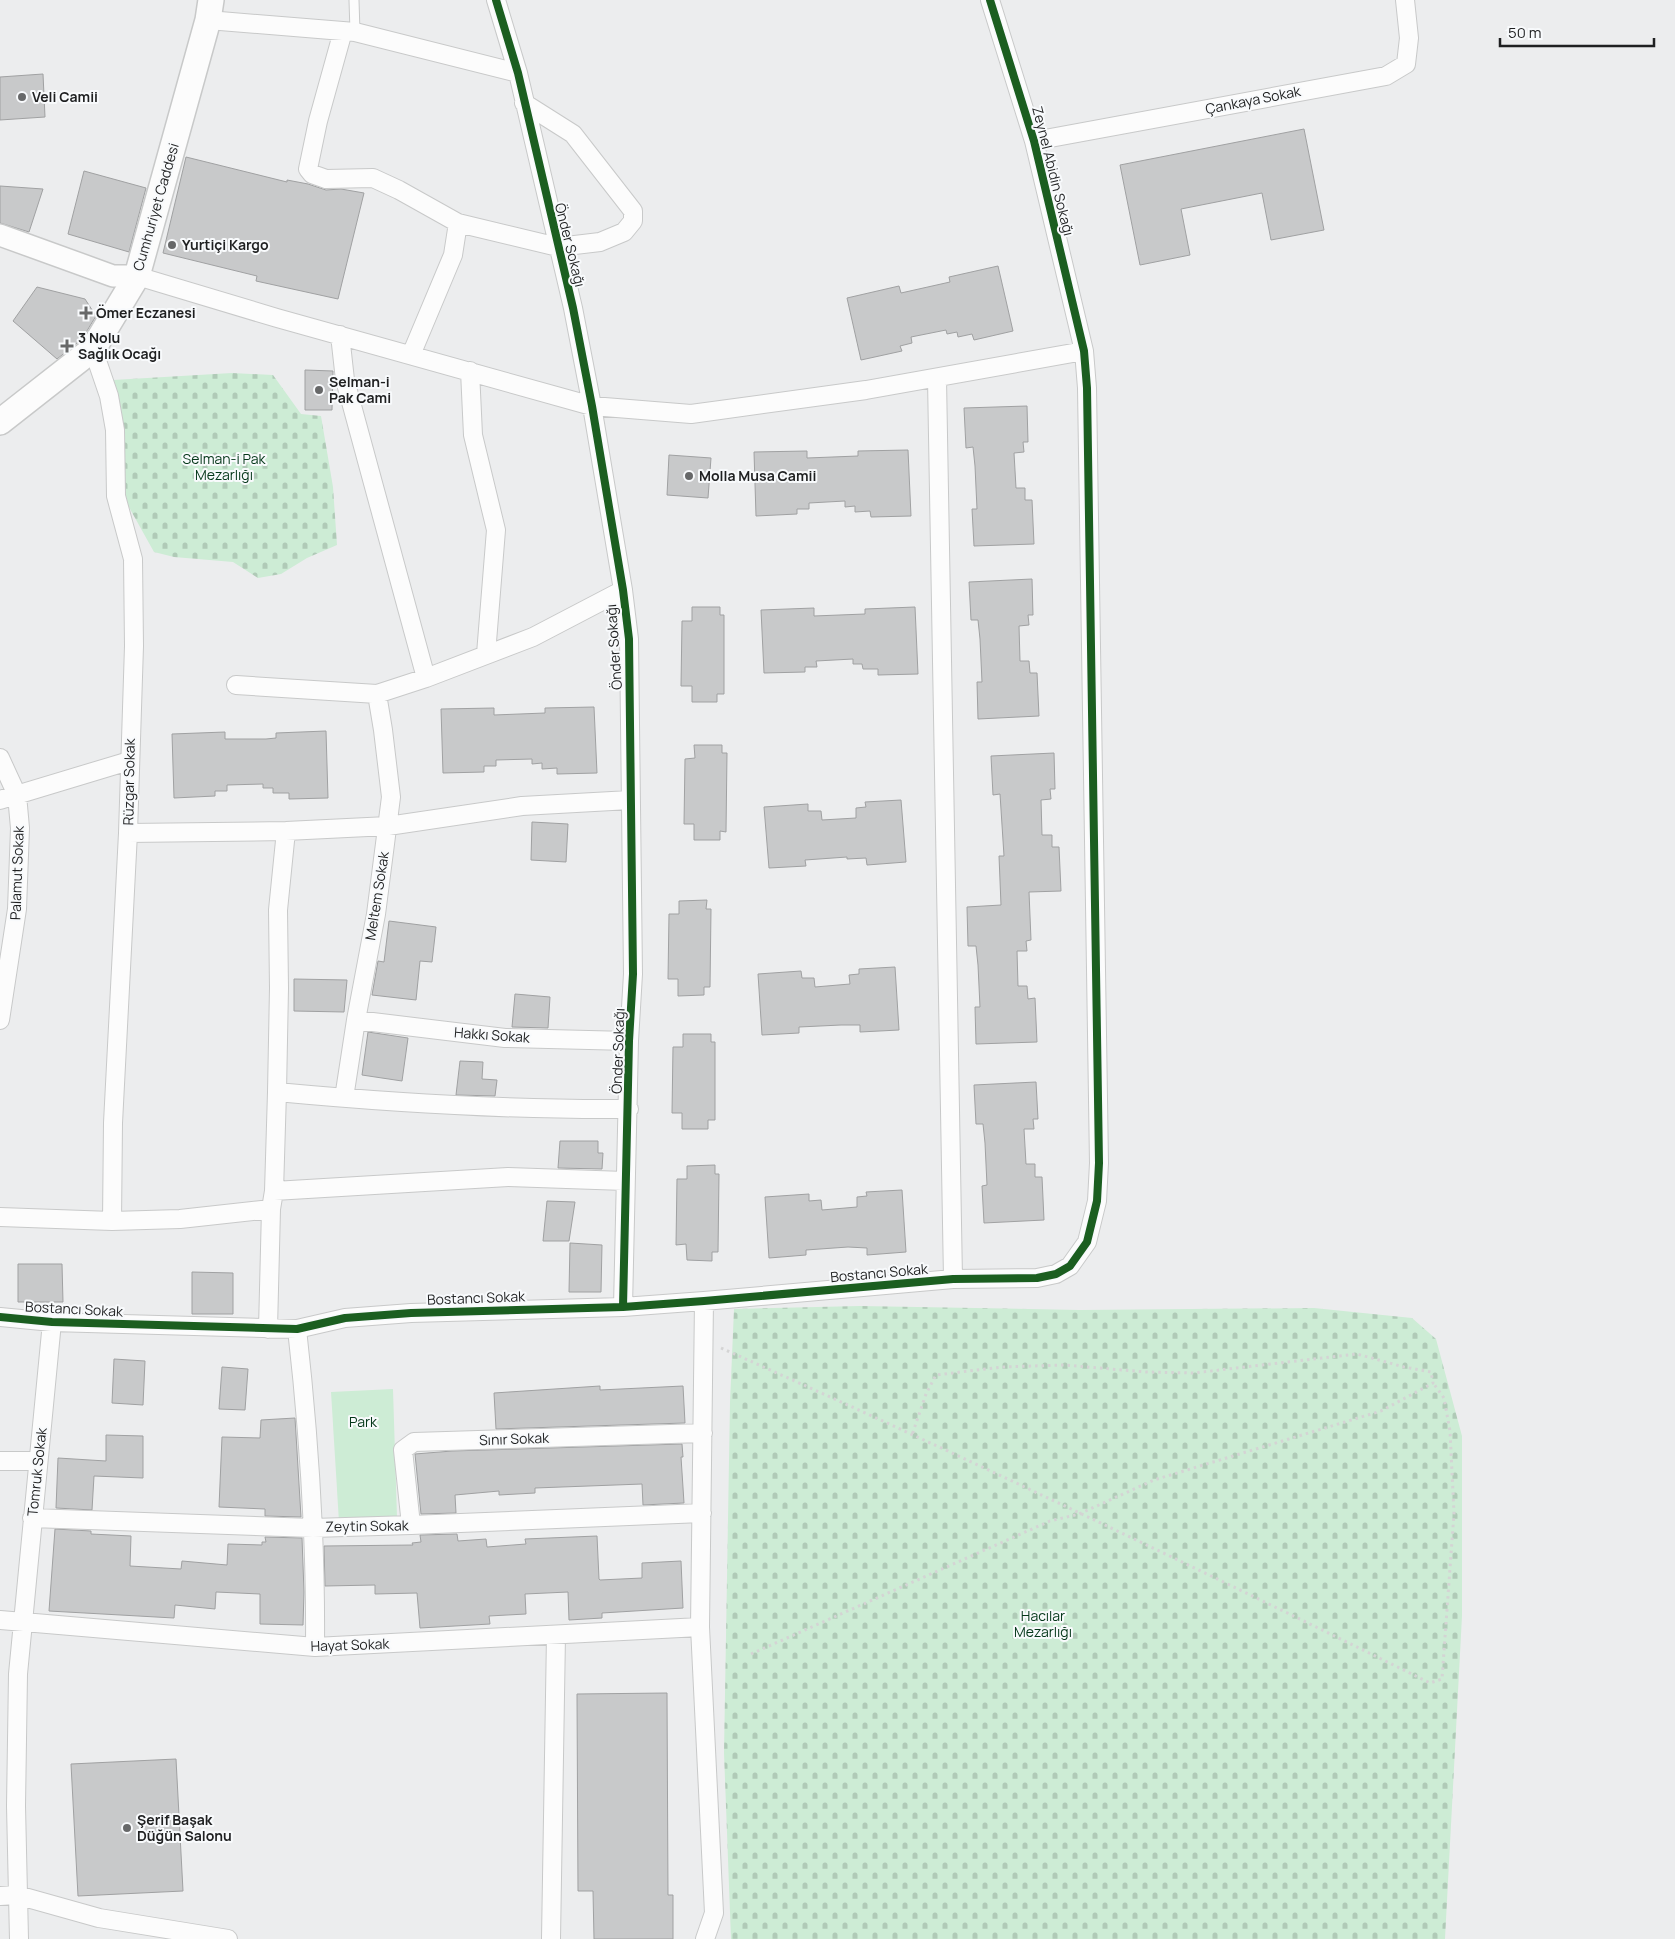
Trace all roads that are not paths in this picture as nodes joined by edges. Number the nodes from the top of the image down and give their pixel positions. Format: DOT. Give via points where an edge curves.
graph roads {
  1 [pos="354,0"];
  2 [pos="496,0"];
  3 [pos="990,0"];
  4 [pos="1405,0"];
  5 [pos="209,10"];
  6 [pos="349,32"];
  7 [pos="518,73"];
  8 [pos="524,103"];
  9 [pos="1034,141"];
  10 [pos="458,223"];
  11 [pos="0,235"];
  12 [pos="558,247"];
  13 [pos="137,276"];
  14 [pos="340,335"];
  15 [pos="93,349"];
  16 [pos="1084,351"];
  17 [pos="410,355"];
  18 [pos="470,371"];
  19 [pos="937,379"];
  20 [pos="592,406"];
  21 [pos="0,422"];
  22 [pos="623,590"];
  23 [pos="486,654"];
  24 [pos="426,678"];
  25 [pos="236,685"];
  26 [pos="377,694"];
  27 [pos="0,758"];
  28 [pos="129,761"];
  29 [pos="17,795"];
  30 [pos="0,800"];
  31 [pos="630,800"];
  32 [pos="388,826"];
  33 [pos="286,832"];
  34 [pos="128,833"];
  35 [pos="0,1020"];
  36 [pos="356,1020"];
  37 [pos="629,1042"];
  38 [pos="277,1092"];
  39 [pos="344,1098"];
  40 [pos="629,1109"];
  41 [pos="625,1181"];
  42 [pos="274,1191"];
  43 [pos="271,1210"];
  44 [pos="0,1217"];
  45 [pos="112,1221"];
  46 [pos="953,1279"];
  47 [pos="704,1301"];
  48 [pos="623,1307"];
  49 [pos="0,1317"];
  50 [pos="52,1322"];
  51 [pos="268,1328"];
  52 [pos="297,1329"];
  53 [pos="703,1433"];
  54 [pos="0,1461"];
  55 [pos="37,1461"];
  56 [pos="702,1513"];
  57 [pos="32,1518"];
  58 [pos="411,1526"];
  59 [pos="313,1528"];
  60 [pos="0,1620"];
  61 [pos="22,1621"];
  62 [pos="700,1627"];
  63 [pos="556,1635"];
  64 [pos="315,1647"];
  65 [pos="9,1895"];
  66 [pos="19,1939"];
  67 [pos="228,1939"];
  68 [pos="551,1939"];
  69 [pos="705,1939"];
  1 -- 6 [label="lane"];
  2 -- 7 [label="street, Önder Sokağı"];
  3 -- 9 [label="street, Zeynel Abidin Sokağı"];
  4 -- 9 [label="street, Çankaya Sokak" via="1410,38 1406,64 1386,76"];
  5 -- 6 [label="street"];
  5 -- 13 [label="main road, Cumhuriyet Caddesi"];
  6 -- 7 [label="street"];
  6 -- 10 [label="street" via="318,121 308,169 326,179 373,178"];
  7 -- 8 [label="street, Önder Sokağı"];
  8 -- 12 [label="street, Önder Sokağı"];
  8 -- 12 [label="street" via="573,134 632,211 633,221 624,232 600,242"];
  9 -- 16 [label="street, Zeynel Abidin Sokağı"];
  10 -- 12 [label="street"];
  10 -- 17 [label="street" via="453,255"];
  11 -- 13 [label="street" via="113,276"];
  12 -- 20 [label="street, Önder Sokağı"];
  13 -- 14 [label="street"];
  13 -- 15 [label="main road, Cumhuriyet Caddesi"];
  14 -- 17 [label="street"];
  14 -- 24 [label="street" via="345,380"];
  15 -- 21 [label="main road, Cumhuriyet Caddesi"];
  15 -- 28 [label="street, Rüzgar Sokak" via="109,396 115,430 116,496 132,559 134,646"];
  16 -- 19 [label="street"];
  16 -- 46 [label="street, Zeynel Abidin Sokağı" via="1092,651 1097,1201 1087,1242 1070,1266 1056,1274 1037,1278"];
  17 -- 18 [label="street"];
  18 -- 20 [label="street"];
  18 -- 23 [label="street" via="473,435 496,530"];
  19 -- 20 [label="street" via="691,414"];
  19 -- 46 [label="street"];
  20 -- 22 [label="street, Önder Sokağı"];
  22 -- 23 [label="street" via="534,637"];
  22 -- 31 [label="street, Önder Sokağı" via="629,639"];
  23 -- 24 [label="street"];
  24 -- 26 [label="street"];
  25 -- 26 [label="street"];
  26 -- 32 [label="street, Meltem Sokak" via="391,797"];
  27 -- 29 [label="street, Palamut Sokak"];
  28 -- 29 [label="street"];
  28 -- 34 [label="street, Rüzgar Sokak"];
  29 -- 30 [label="street"];
  29 -- 35 [label="street, Palamut Sokak" via="20,828 17,909"];
  31 -- 32 [label="street" via="522,806"];
  31 -- 37 [label="street, Önder Sokağı" via="633,974"];
  32 -- 33 [label="street"];
  32 -- 36 [label="street, Meltem Sokak"];
  33 -- 34 [label="street"];
  33 -- 38 [label="street" via="278,910"];
  34 -- 45 [label="street, Rüzgar Sokak" via="113,1123"];
  36 -- 37 [label="street, Hakkı Sokak" via="506,1038"];
  36 -- 39 [label="street, Meltem Sokak"];
  37 -- 40 [label="street, Önder Sokağı"];
  38 -- 39 [label="street"];
  38 -- 42 [label="street"];
  39 -- 40 [label="street" via="550,1110"];
  40 -- 41 [label="street, Önder Sokağı"];
  41 -- 42 [label="street" via="508,1177"];
  41 -- 48 [label="street, Önder Sokağı"];
  42 -- 43 [label="street"];
  43 -- 45 [label="street" via="180,1219"];
  43 -- 51 [label="street"];
  44 -- 45 [label="street"];
  46 -- 47 [label="street, Bostancı Sokak"];
  47 -- 48 [label="street, Bostancı Sokak"];
  47 -- 53 [label="street"];
  48 -- 52 [label="street, Bostancı Sokak" via="401,1313 345,1318"];
  49 -- 50 [label="street, Bostancı Sokak"];
  50 -- 51 [label="street, Bostancı Sokak"];
  50 -- 55 [label="street, Tomruk Sokak"];
  51 -- 52 [label="street, Bostancı Sokak"];
  52 -- 59 [label="street" via="308,1421"];
  53 -- 56 [label="street"];
  53 -- 58 [label="street, Sınır Sokak" via="414,1442 403,1450"];
  54 -- 55 [label="street"];
  55 -- 57 [label="street, Tomruk Sokak"];
  56 -- 58 [label="street, Zeytin Sokak"];
  56 -- 62 [label="street"];
  57 -- 59 [label="street, Zeytin Sokak"];
  57 -- 61 [label="street, Tomruk Sokak"];
  58 -- 59 [label="street, Zeytin Sokak"];
  59 -- 64 [label="street"];
  60 -- 61 [label="street, Hayat Sokak"];
  61 -- 64 [label="street, Hayat Sokak"];
  61 -- 65 [label="street, Tomruk Sokak"];
  62 -- 63 [label="street, Hayat Sokak"];
  62 -- 69 [label="street" via="714,1913"];
  63 -- 64 [label="street, Hayat Sokak"];
  63 -- 68 [label="street"];
  65 -- 66 [label="street, Tomruk Sokak"];
  65 -- 67 [label="street" via="99,1918"];
}
